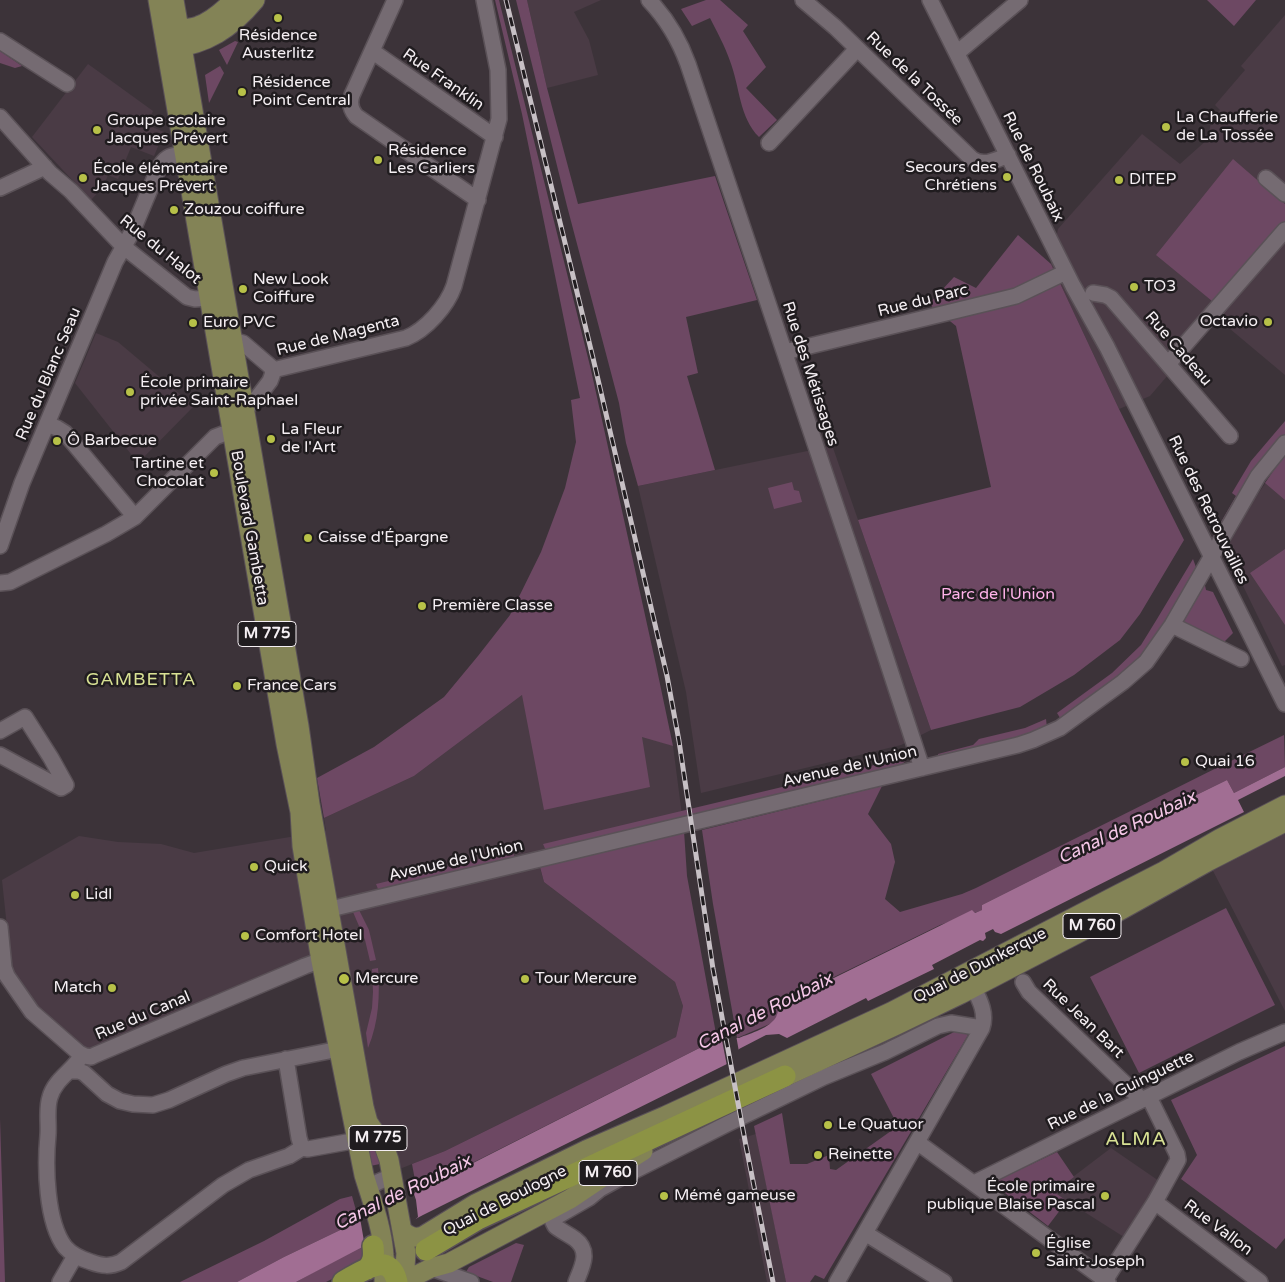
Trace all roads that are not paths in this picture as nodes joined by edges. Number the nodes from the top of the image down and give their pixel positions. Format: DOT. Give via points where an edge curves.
graph roads {
  1 [pos="158,0"];
  2 [pos="174,0"];
  3 [pos="234,0"];
  4 [pos="255,0"];
  5 [pos="395,0"];
  6 [pos="484,0"];
  7 [pos="649,0"];
  8 [pos="803,0"];
  9 [pos="930,0"];
  10 [pos="1020,0"];
  11 [pos="173,40"];
  12 [pos="0,41"];
  13 [pos="857,49"];
  14 [pos="372,51"];
  15 [pos="957,53"];
  16 [pos="67,84"];
  17 [pos="0,117"];
  18 [pos="495,137"];
  19 [pos="769,142"];
  20 [pos="192,150"];
  21 [pos="1008,155"];
  22 [pos="45,167"];
  23 [pos="1266,178"];
  24 [pos="0,188"];
  25 [pos="1285,194"];
  26 [pos="478,200"];
  27 [pos="1285,230"];
  28 [pos="124,247"];
  29 [pos="1066,272"];
  30 [pos="1094,293"];
  31 [pos="218,297"];
  32 [pos="233,340"];
  33 [pos="1107,347"];
  34 [pos="785,352"];
  35 [pos="1168,364"];
  36 [pos="273,370"];
  37 [pos="244,406"];
  38 [pos="47,424"];
  39 [pos="240,431"];
  40 [pos="1230,436"];
  41 [pos="1285,443"];
  42 [pos="135,517"];
  43 [pos="0,546"];
  44 [pos="1211,556"];
  45 [pos="0,584"];
  46 [pos="1172,625"];
  47 [pos="1241,659"];
  48 [pos="1283,698"];
  49 [pos="0,731"];
  50 [pos="0,755"];
  51 [pos="51,758"];
  52 [pos="922,768"];
  53 [pos="31,771"];
  54 [pos="1285,805"];
  55 [pos="1285,822"];
  56 [pos="321,911"];
  57 [pos="0,927"];
  58 [pos="329,959"];
  59 [pos="970,980"];
  60 [pos="1023,982"];
  61 [pos="982,1028"];
  62 [pos="1285,1032"];
  63 [pos="339,1049"];
  64 [pos="87,1056"];
  65 [pos="286,1059"];
  66 [pos="69,1071"];
  67 [pos="785,1076"];
  68 [pos="750,1077"];
  69 [pos="95,1083"];
  70 [pos="1146,1098"];
  71 [pos="358,1107"];
  72 [pos="358,1140"];
  73 [pos="917,1142"];
  74 [pos="302,1148"];
  75 [pos="974,1183"];
  76 [pos="394,1184"];
  77 [pos="368,1194"];
  78 [pos="1154,1202"];
  79 [pos="865,1233"];
  80 [pos="386,1240"];
  81 [pos="427,1254"];
  82 [pos="75,1256"];
  83 [pos="406,1260"];
  84 [pos="379,1272"];
  85 [pos="1106,1281"];
  86 [pos="60,1282"];
  87 [pos="344,1282"];
  88 [pos="402,1282"];
  89 [pos="471,1282"];
  90 [pos="576,1282"];
  91 [pos="837,1282"];
  92 [pos="944,1282"];
  93 [pos="1260,1282"];
  1 -- 11 [label="main road, Boulevard Gambetta / M 775"];
  2 -- 11 [label="main road, Boulevard Gambetta / M 775"];
  3 -- 11 [label="main road" via="221,12"];
  4 -- 11 [label="main road" via="227,28 201,42"];
  5 -- 14 [label="street"];
  6 -- 18 [label="street, Rue de Magenta" via="498,70 499,115"];
  7 -- 34 [label="street, Rue des Métissages" via="683,50"];
  8 -- 13 [label="street, Rue de la Tossée"];
  9 -- 15 [label="street, Rue de Roubaix"];
  10 -- 15 [label="street"];
  11 -- 20 [label="main road, Boulevard Gambetta / M 775"];
  12 -- 16 [label="street"];
  13 -- 19 [label="street"];
  13 -- 21 [label="street, Rue de la Tossée" via="974,161 989,162"];
  14 -- 18 [label="street, Rue Franklin"];
  14 -- 26 [label="street" via="351,99 353,113"];
  15 -- 21 [label="street, Rue de Roubaix"];
  17 -- 22 [label="street, Rue du Halot"];
  18 -- 26 [label="street, Rue de Magenta"];
  20 -- 28 [label="street, Rue du Blanc Seau" via="162,162"];
  20 -- 31 [label="main road, Boulevard Gambetta / M 775"];
  21 -- 29 [label="street, Rue de Roubaix"];
  22 -- 24 [label="street"];
  22 -- 28 [label="street, Rue du Halot"];
  23 -- 25 [label="street"];
  26 -- 36 [label="street, Rue de Magenta" via="451,294 440,312 418,332 402,340"];
  27 -- 35 [label="street"];
  28 -- 31 [label="street, Rue du Halot" via="187,297 195,300"];
  28 -- 38 [label="street, Rue du Blanc Seau"];
  29 -- 33 [label="street, Rue de Roubaix"];
  29 -- 34 [label="street, Rue du Parc" via="1008,298"];
  30 -- 35 [label="street, Rue Cadeau" via="1111,298"];
  31 -- 32 [label="main road, Boulevard Gambetta / M 775"];
  31 -- 39 [label="main road, Boulevard Gambetta / M 775"];
  32 -- 36 [label="street, Rue de Magenta" via="243,343"];
  32 -- 37 [label="main road, Boulevard Gambetta / M 775"];
  33 -- 44 [label="street, Rue des Retrouvailles"];
  34 -- 52 [label="street, Rue des Métissages"];
  35 -- 40 [label="street, Rue Cadeau"];
  36 -- 37 [label="street, Rue de Magenta" via="271,379 254,402"];
  37 -- 39 [label="main road, Boulevard Gambetta / M 775"];
  38 -- 42 [label="street" via="65,433"];
  38 -- 43 [label="street, Rue du Blanc Seau" via="16,497"];
  39 -- 42 [label="street" via="215,436"];
  39 -- 56 [label="main road, Boulevard Gambetta / M 775" via="284,736 300,812 302,846"];
  41 -- 44 [label="street, Avenue de l'Union" via="1258,476"];
  42 -- 45 [label="street" via="10,582"];
  44 -- 46 [label="street, Avenue de l'Union"];
  44 -- 48 [label="street, Rue des Retrouvailles"];
  46 -- 47 [label="street"];
  46 -- 52 [label="street, Avenue de l'Union" via="1153,654 1135,673 1060,728 1027,742"];
  49 -- 51 [label="street" via="24,717"];
  50 -- 53 [label="street"];
  51 -- 53 [label="street"];
  51 -- 53 [label="street" via="66,785 61,788"];
  52 -- 56 [label="street, Avenue de l'Union"];
  54 -- 59 [label="main road, Quai de Dunkerque / M 760"];
  55 -- 59 [label="main road, Quai de Dunkerque / M 760" via="1094,925"];
  56 -- 58 [label="main road, Boulevard Gambetta / M 775"];
  57 -- 64 [label="street, Rue du Canal" via="7,976 32,1012"];
  58 -- 63 [label="main road, Boulevard Gambetta / M 775"];
  58 -- 64 [label="street, Rue du Canal"];
  58 -- 71 [label="main road, Boulevard Gambetta / M 775"];
  59 -- 61 [label="street" via="984,1012"];
  59 -- 67 [label="main road, Quai de Dunkerque / M 760" via="895,1026"];
  59 -- 68 [label="main road, Quai de Dunkerque / M 760" via="891,1012"];
  60 -- 70 [label="street, Rue Jean Bart" via="1058,1020"];
  61 -- 73 [label="street"];
  61 -- 90 [label="street" via="951,1023 938,1026 727,1124 620,1178 556,1216 555,1226 578,1242 584,1253 585,1259"];
  62 -- 70 [label="street, Rue de la Guinguette"];
  63 -- 65 [label="street"];
  63 -- 71 [label="main road, Boulevard Gambetta / M 775"];
  64 -- 66 [label="street"];
  64 -- 69 [label="street"];
  65 -- 69 [label="street" via="234,1071 153,1105 120,1101"];
  65 -- 74 [label="street"];
  66 -- 69 [label="street" via="79,1071"];
  66 -- 82 [label="street" via="54,1087 49,1101 47,1187 55,1227"];
  67 -- 81 [label="highway, Quai de Boulogne" via="478,1219"];
  67 -- 81 [label="main road, M 760" via="665,1138 570,1199 449,1263"];
  68 -- 80 [label="main road, M 760" via="520,1182 423,1236"];
  68 -- 81 [label="highway, Quai de Boulogne" via="480,1211"];
  70 -- 75 [label="street, Rue de la Guinguette"];
  70 -- 78 [label="street" via="1178,1158"];
  71 -- 72 [label="main road, M 775"];
  71 -- 76 [label="main road, M 775" via="386,1151"];
  72 -- 74 [label="street" via="308,1150"];
  72 -- 77 [label="main road, M 775"];
  73 -- 75 [label="street"];
  73 -- 79 [label="street"];
  74 -- 82 [label="street" via="223,1185 116,1264 106,1266"];
  75 -- 85 [label="street"];
  76 -- 77 [label="street" via="378,1182"];
  76 -- 80 [label="main road, M 775"];
  77 -- 80 [label="main road, M 775"];
  78 -- 85 [label="street"];
  78 -- 93 [label="street, Rue Vallon"];
  79 -- 91 [label="street"];
  79 -- 92 [label="street"];
  80 -- 83 [label="main road, M 775" via="406,1247"];
  80 -- 84 [label="highway" via="373,1259 372,1264"];
  81 -- 83 [label="main road"];
  81 -- 88 [label="main road, M 760"];
  81 -- 89 [label="street"];
  82 -- 86 [label="street"];
  83 -- 88 [label="main road, M 775"];
  84 -- 87 [label="highway"];
  84 -- 88 [label="highway" via="388,1266"];
}
